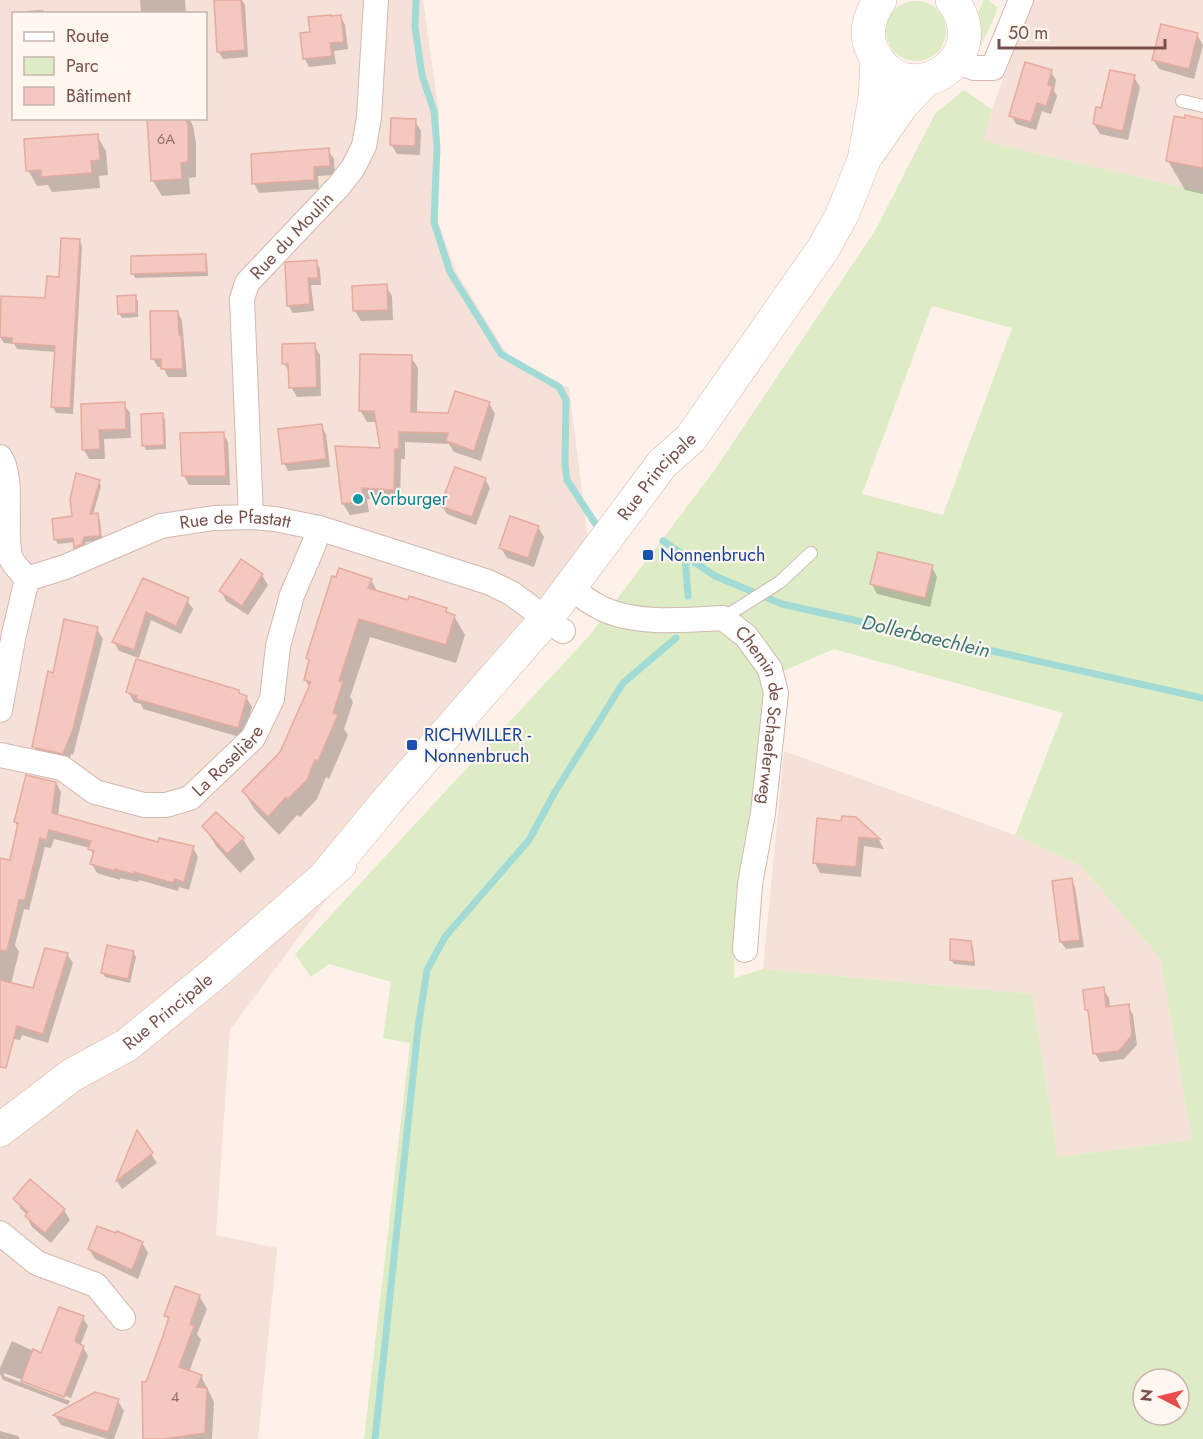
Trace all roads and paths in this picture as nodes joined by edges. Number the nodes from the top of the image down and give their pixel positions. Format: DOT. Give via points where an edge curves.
graph roads {
  1 [pos="376,0"];
  2 [pos="1020,0"];
  3 [pos="874,3"];
  4 [pos="964,8"];
  5 [pos="877,60"];
  6 [pos="956,61"];
  7 [pos="925,80"];
  8 [pos="1182,101"];
  9 [pos="1203,106"];
  10 [pos="864,160"];
  11 [pos="0,457"];
  12 [pos="251,517"];
  13 [pos="319,528"];
  14 [pos="811,553"];
  15 [pos="27,579"];
  16 [pos="578,593"];
  17 [pos="723,618"];
  18 [pos="555,624"];
  19 [pos="0,710"];
  20 [pos="0,755"];
  21 [pos="745,950"];
  22 [pos="0,1130"];
  23 [pos="0,1233"];
  24 [pos="123,1318"];
  1 -- 12 [label="street, Rue du Moulin" via="364,146 338,187 247,284 242,299"];
  2 -- 6 [label="street" via="993,68 974,68"];
  3 -- 5 [label="main road" via="868,35"];
  4 -- 6 [label="main road" via="965,37"];
  5 -- 7 [label="main road" via="898,77"];
  5 -- 10 [label="main road"];
  6 -- 7 [label="main road" via="937,77"];
  7 -- 10 [label="main road" via="901,106"];
  8 -- 9 [label="lane"];
  10 -- 16 [label="main road, Rue Principale" via="842,215 823,249 691,438 679,474"];
  11 -- 15 [label="street" via="6,477 11,558"];
  12 -- 13 [label="street, Rue de Pfastatt"];
  12 -- 15 [label="street, Rue de Pfastatt" via="161,526"];
  13 -- 18 [label="street, Rue de Pfastatt" via="488,582"];
  13 -- 20 [label="street, La Roselière" via="292,594 278,646 272,699 253,738 190,798 166,805 144,805 95,792 62,768"];
  14 -- 17 [label="lane" via="780,582"];
  15 -- 19 [label="street"];
  16 -- 17 [label="street, Chemin de Schaeferweg" via="601,608 626,616 670,621"];
  16 -- 18 [label="main road, Rue Principale"];
  17 -- 21 [label="street, Chemin de Schaeferweg" via="746,636 770,669 776,693"];
  18 -- 22 [label="main road, Rue Principale" via="389,799 324,878 127,1045 72,1075"];
  23 -- 24 [label="street" via="37,1263 96,1285"];
}
